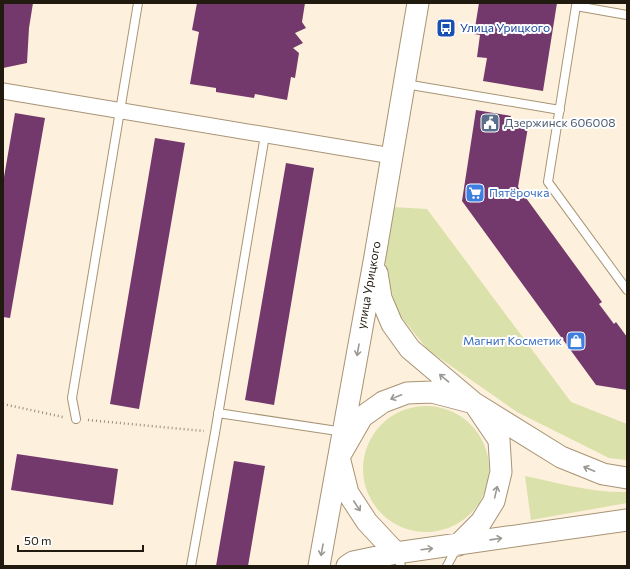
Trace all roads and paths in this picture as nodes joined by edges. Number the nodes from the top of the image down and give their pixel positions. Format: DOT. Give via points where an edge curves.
graph roads {
  1 [pos="138,3"];
  2 [pos="418,3"];
  3 [pos="627,15"];
  4 [pos="404,84"];
  5 [pos="3,91"];
  6 [pos="119,110"];
  7 [pos="560,110"];
  8 [pos="265,135"];
  9 [pos="392,156"];
  10 [pos="374,256"];
  11 [pos="627,290"];
  12 [pos="474,403"];
  13 [pos="3,404"];
  14 [pos="218,413"];
  15 [pos="76,419"];
  16 [pos="215,432"];
  17 [pos="344,432"];
  18 [pos="339,457"];
  19 [pos="627,478"];
  20 [pos="627,520"];
  21 [pos="458,545"];
  22 [pos="399,559"];
  23 [pos="191,566"];
  24 [pos="319,566"];
  25 [pos="347,566"];
  26 [pos="447,566"];
  1 -- 6 [label="lane"];
  2 -- 4 [label="street, улица Урицкого"];
  3 -- 7 [label="lane" via="576,6"];
  4 -- 7 [label="lane"];
  4 -- 9 [label="street, улица Урицкого"];
  5 -- 6 [label="street"];
  6 -- 8 [label="street"];
  6 -- 15 [label="lane" via="72,398"];
  7 -- 11 [label="lane" via="548,182"];
  8 -- 9 [label="street"];
  8 -- 14 [label="lane"];
  9 -- 10 [label="street, улица Урицкого"];
  12 -- 10 [label="street, one-way" via="410,349 392,324 381,298"];
  10 -- 17 [label="street, улица Урицкого, one-way"];
  12 -- 18 [label="street, one-way" via="432,392 407,393 383,402 362,417"];
  19 -- 12 [label="street, one-way" via="603,474 561,457"];
  21 -- 12 [label="street, one-way" via="481,522 494,501 501,472 499,440"];
  13 -- 15 [label="path"];
  14 -- 16 [label="lane"];
  14 -- 17 [label="lane"];
  15 -- 16 [label="path"];
  16 -- 23 [label="lane"];
  17 -- 18 [label="street, улица Урицкого"];
  18 -- 22 [label="street, one-way" via="348,493 367,522"];
  18 -- 24 [label="street, улица Урицкого, one-way"];
  21 -- 20 [label="street, one-way"];
  22 -- 21 [label="street, one-way"];
  21 -- 26 [label="lane"];
  22 -- 25 [label="street" via="353,562"];
}
